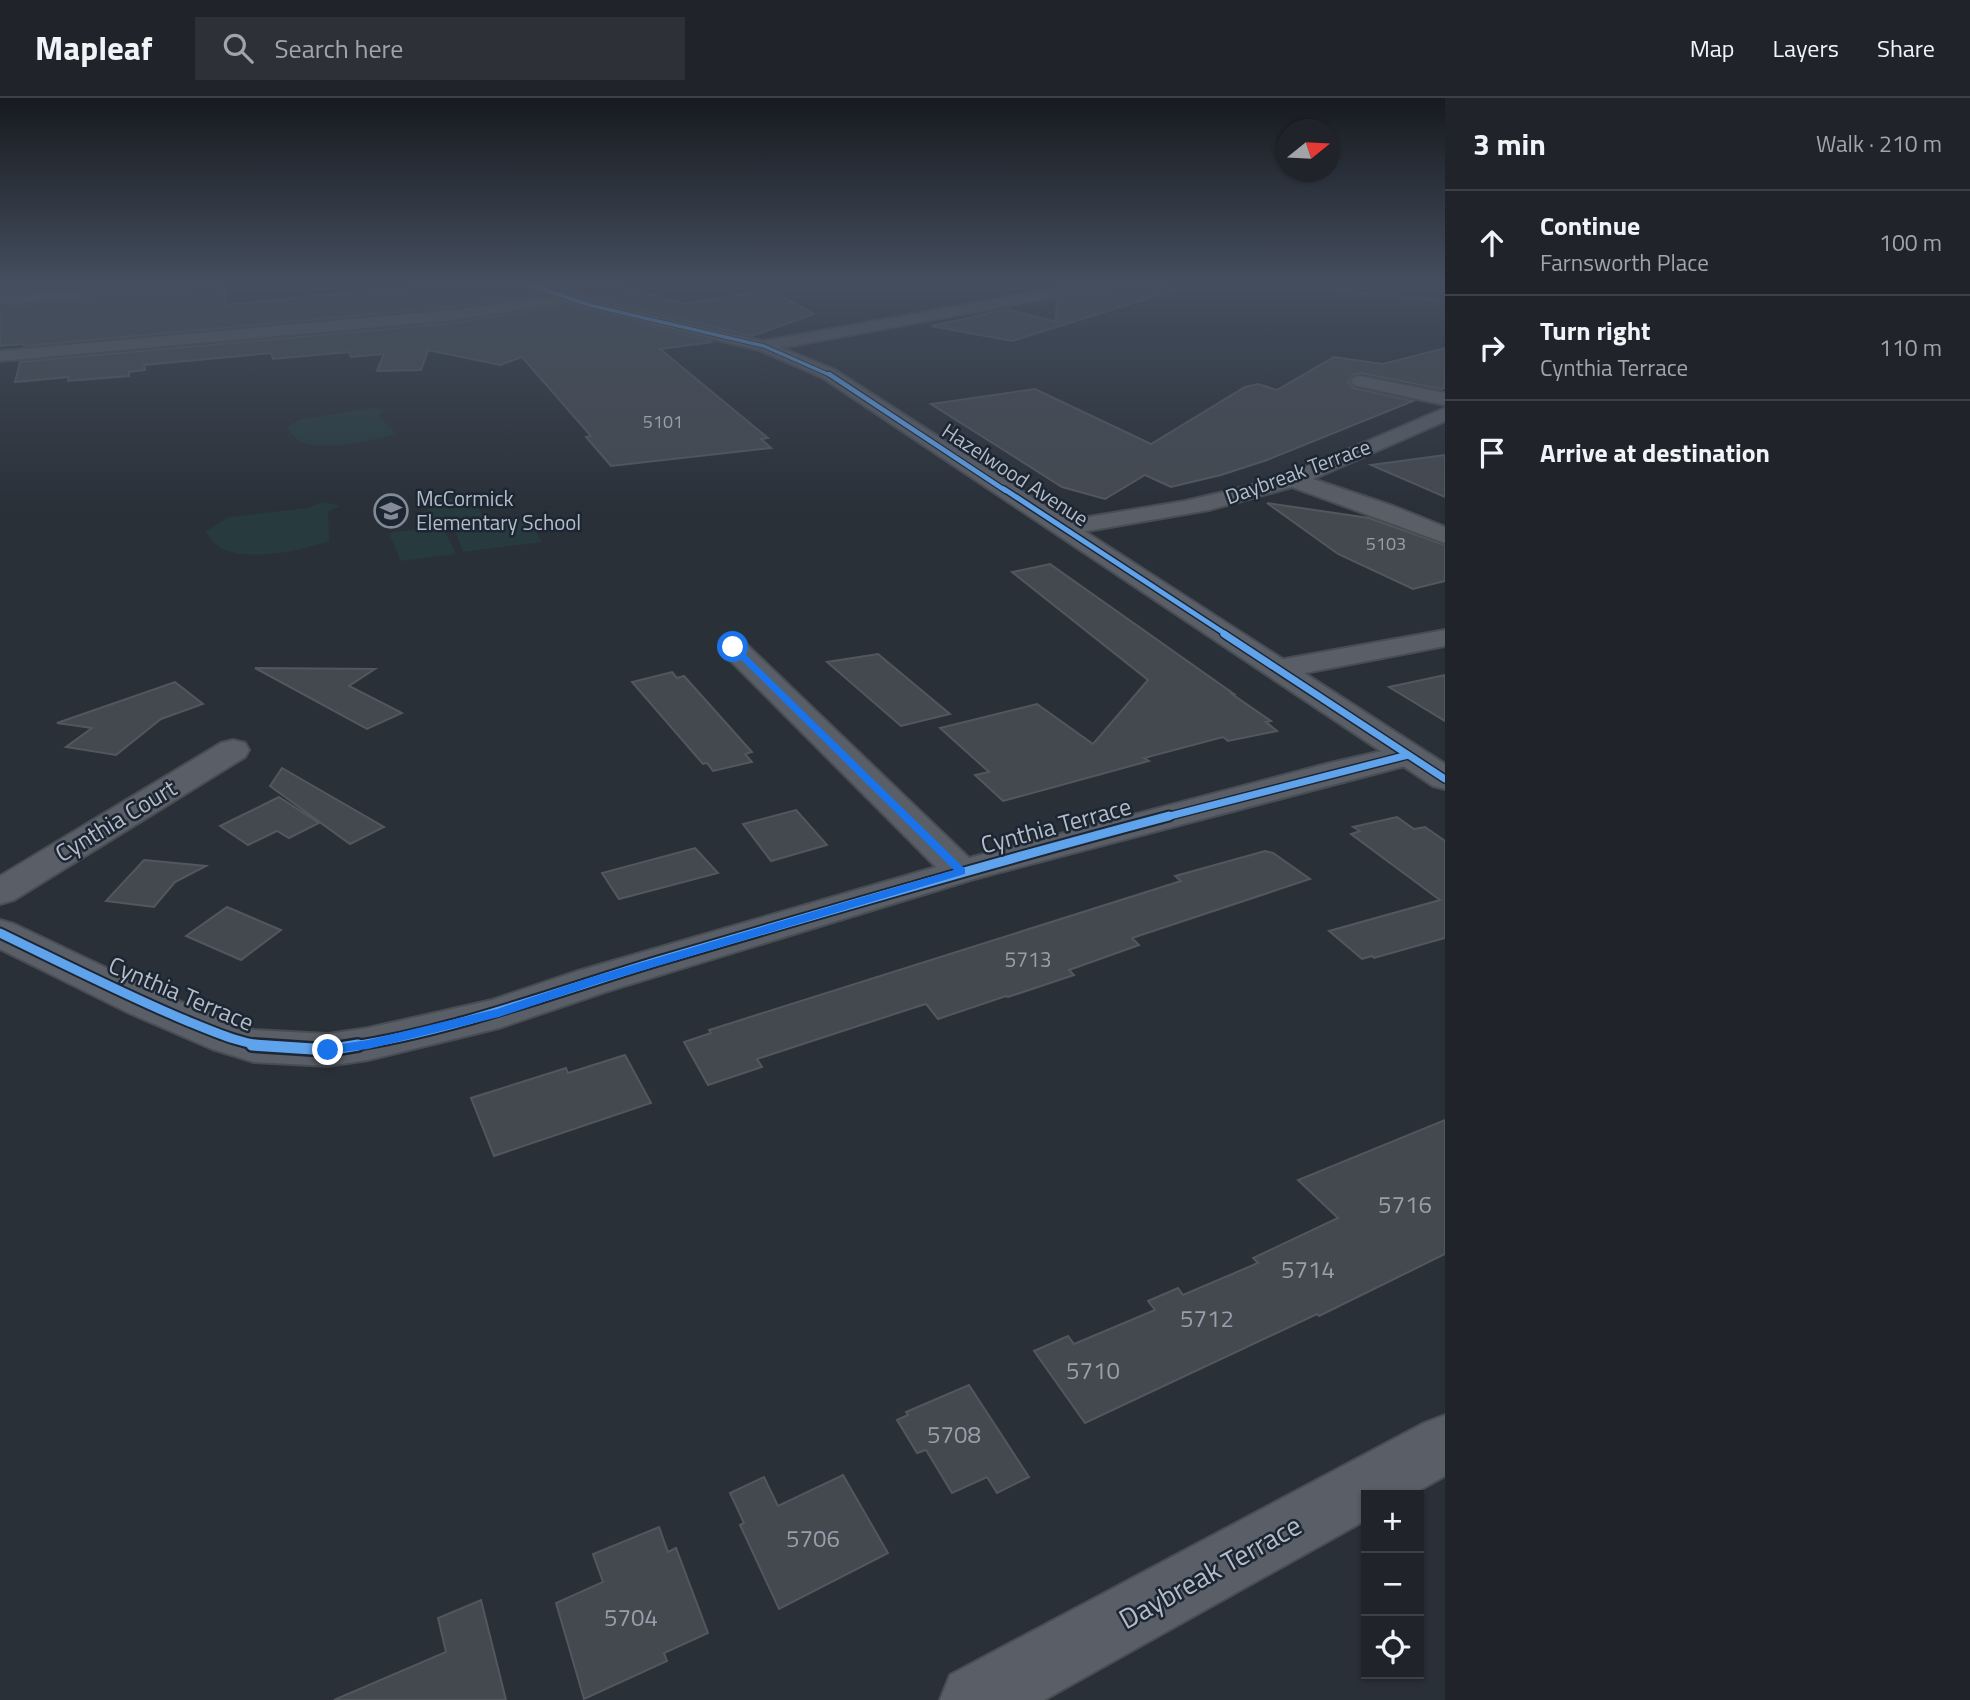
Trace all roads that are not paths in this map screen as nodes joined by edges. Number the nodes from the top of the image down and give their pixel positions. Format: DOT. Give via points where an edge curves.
graph roads {
  1 [pos="795,359"];
  2 [pos="1360,381"];
  3 [pos="1445,399"];
  4 [pos="1445,414"];
  5 [pos="1291,479"];
  6 [pos="1064,528"];
  7 [pos="1445,536"];
  8 [pos="1445,638"];
  9 [pos="733,647"];
  10 [pos="1279,669"];
  11 [pos="233,750"];
  12 [pos="1408,755"];
  13 [pos="1445,779"];
  14 [pos="961,872"];
  15 [pos="0,892"];
  16 [pos="0,933"];
  17 [pos="1445,1444"];
  18 [pos="975,1700"];
  1 -- 6 [label="street, Hazelwood Avenue" via="829,373"];
  2 -- 3 [label="street"];
  4 -- 5 [label="street, Daybreak Terrace"];
  5 -- 6 [label="street, Daybreak Terrace" via="1206,504"];
  5 -- 7 [label="street"];
  6 -- 10 [label="street, Hazelwood Avenue"];
  8 -- 10 [label="street"];
  9 -- 14 [label="street"];
  10 -- 12 [label="street, Hazelwood Avenue"];
  11 -- 15 [label="street, Cynthia Court"];
  12 -- 13 [label="street, Hazelwood Avenue"];
  12 -- 14 [label="street, Cynthia Terrace"];
  14 -- 16 [label="street, Cynthia Terrace" via="499,1013 328,1050 254,1046 228,1038"];
  17 -- 18 [label="street, Daybreak Terrace"];
}
